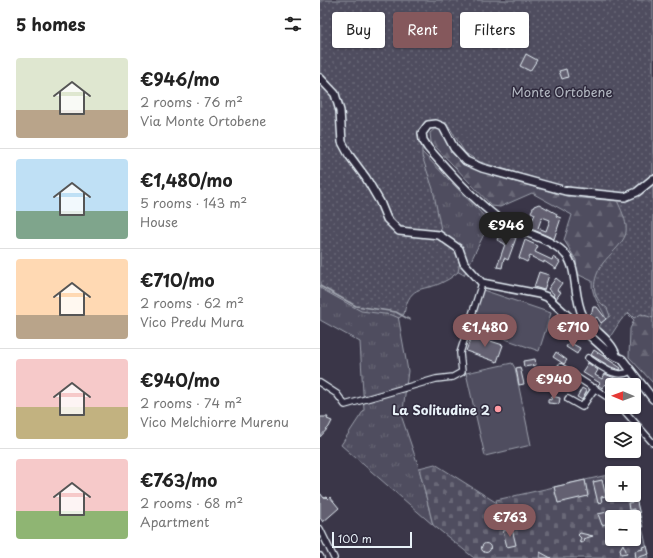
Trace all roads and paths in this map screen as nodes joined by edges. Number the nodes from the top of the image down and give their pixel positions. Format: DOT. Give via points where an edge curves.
graph roads {
  1 [pos="320,78"];
  2 [pos="653,179"];
  3 [pos="482,283"];
  4 [pos="616,355"];
  5 [pos="588,358"];
  6 [pos="561,368"];
  7 [pos="630,371"];
  8 [pos="320,383"];
  9 [pos="595,388"];
  10 [pos="605,395"];
  11 [pos="568,399"];
  12 [pos="653,399"];
  13 [pos="627,414"];
  14 [pos="653,443"];
  15 [pos="320,529"];
  16 [pos="334,558"];
  1 -- 3 [label="street" via="335,94 340,111 342,142 366,178 387,219 399,231 439,235 458,249 464,263"];
  2 -- 4 [label="street" via="626,197 566,191 474,165 458,154 443,127 436,124 425,128 422,137 428,148 499,219 568,256 576,298 582,314 614,348"];
  3 -- 4 [label="street" via="547,297 610,354"];
  3 -- 8 [label="street" via="460,353 462,372 453,377 436,379 345,405 337,394"];
  4 -- 7 [label="street"];
  5 -- 7 [label="street" via="613,373 625,374"];
  6 -- 9 [label="street"];
  7 -- 12 [label="street"];
  9 -- 10 [label="street"];
  9 -- 11 [label="street" via="582,407"];
  13 -- 14 [label="street"];
  15 -- 16 [label="street"];
}
